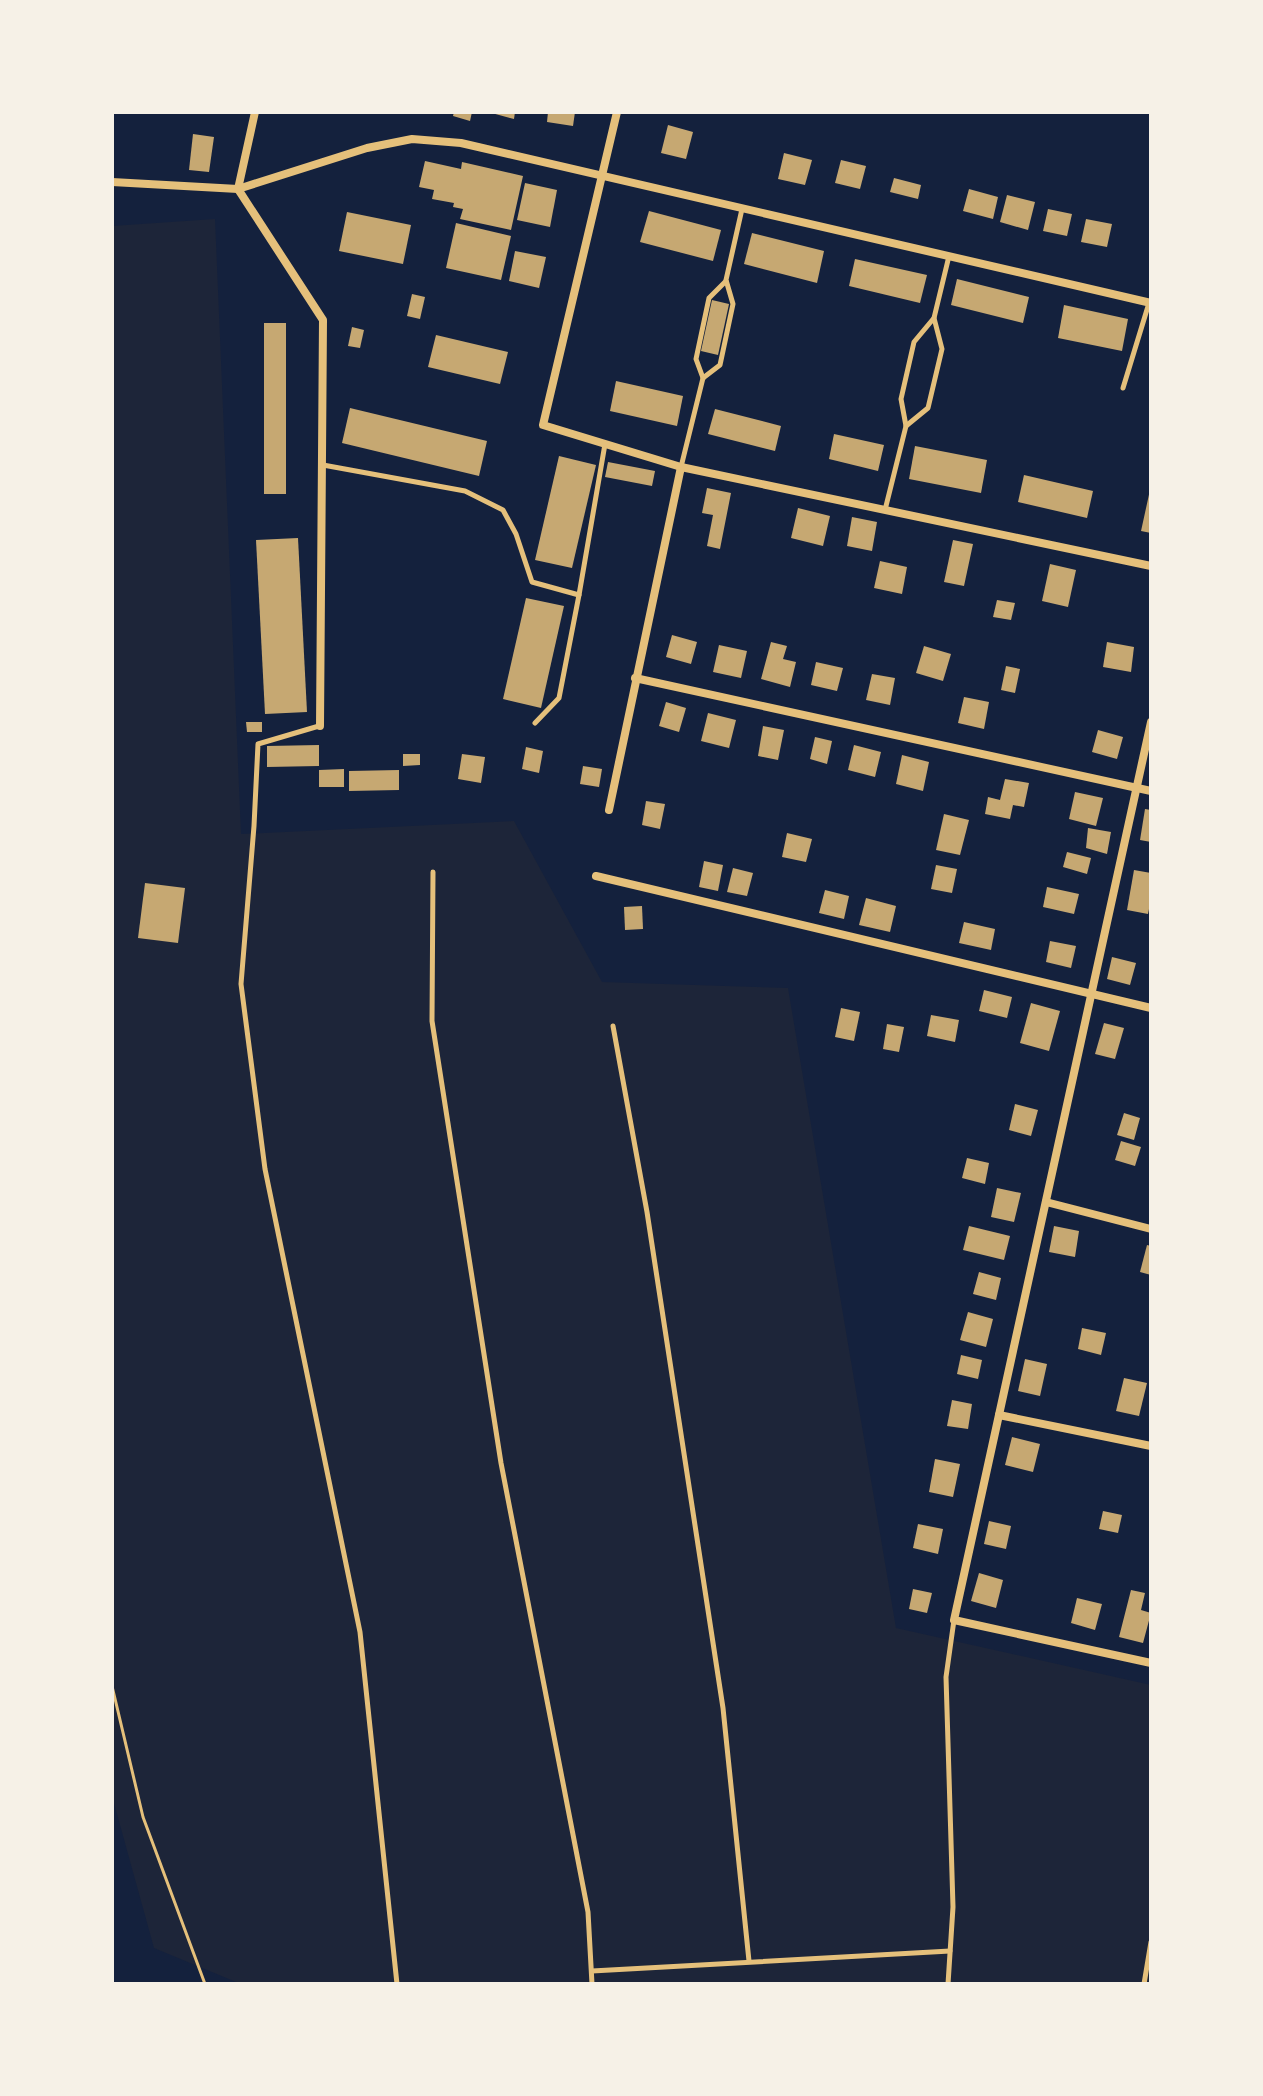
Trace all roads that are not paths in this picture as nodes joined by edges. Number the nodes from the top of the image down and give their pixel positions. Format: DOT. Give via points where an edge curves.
graph roads {
  1 [pos="255,112"];
  2 [pos="617,112"];
  3 [pos="600,177"];
  4 [pos="112,182"];
  5 [pos="238,189"];
  6 [pos="742,208"];
  7 [pos="949,256"];
  8 [pos="726,280"];
  9 [pos="1150,303"];
  10 [pos="934,318"];
  11 [pos="703,378"];
  12 [pos="1123,388"];
  13 [pos="906,426"];
  14 [pos="605,444"];
  15 [pos="322,465"];
  16 [pos="681,467"];
  17 [pos="885,510"];
  18 [pos="1151,566"];
  19 [pos="579,595"];
  20 [pos="635,678"];
  21 [pos="1151,722"];
  22 [pos="535,723"];
  23 [pos="320,726"];
  24 [pos="1137,787"];
  25 [pos="1151,791"];
  26 [pos="609,810"];
  27 [pos="433,872"];
  28 [pos="596,876"];
  29 [pos="1092,993"];
  30 [pos="1151,1008"];
  31 [pos="613,1026"];
  32 [pos="1046,1202"];
  33 [pos="1151,1229"];
  34 [pos="999,1415"];
  35 [pos="1151,1446"];
  36 [pos="954,1620"];
  37 [pos="1151,1663"];
  38 [pos="1151,1942"];
  39 [pos="950,1951"];
  40 [pos="749,1961"];
  41 [pos="592,1971"];
  42 [pos="397,1984"];
  43 [pos="592,1984"];
  44 [pos="948,1984"];
  45 [pos="1144,1984"];
  1 -- 5 [label="street"];
  2 -- 3 [label="street"];
  3 -- 5 [label="street" via="461,143 412,139"];
  3 -- 6 [label="street"];
  3 -- 14 [label="street" via="543,425"];
  4 -- 5 [label="street"];
  5 -- 15 [label="street" via="323,320"];
  6 -- 7 [label="street"];
  6 -- 8 [label="lane"];
  7 -- 9 [label="street"];
  7 -- 10 [label="lane"];
  8 -- 11 [label="lane" via="709,298 696,359"];
  8 -- 11 [label="lane" via="733,304 720,365"];
  9 -- 12 [label="lane"];
  10 -- 13 [label="lane" via="914,342 901,399"];
  10 -- 13 [label="lane" via="942,349 928,408"];
  11 -- 16 [label="lane"];
  13 -- 17 [label="lane"];
  14 -- 16 [label="street"];
  14 -- 19 [label="lane"];
  15 -- 19 [label="lane" via="465,491 503,510 532,582"];
  15 -- 23 [label="street"];
  16 -- 17 [label="street"];
  16 -- 20 [label="street"];
  17 -- 18 [label="street"];
  19 -- 22 [label="lane" via="559,698"];
  20 -- 24 [label="street"];
  20 -- 26 [label="street"];
  21 -- 24 [label="street"];
  23 -- 42 [label="lane" via="258,744 241,984 265,1169 360,1632"];
  24 -- 25 [label="street"];
  24 -- 29 [label="street"];
  27 -- 41 [label="lane" via="432,1021 501,1463 588,1912"];
  28 -- 29 [label="street"];
  29 -- 30 [label="street"];
  29 -- 32 [label="street"];
  31 -- 40 [label="lane" via="723,1708"];
  32 -- 33 [label="street"];
  32 -- 34 [label="street"];
  34 -- 35 [label="street"];
  34 -- 36 [label="street"];
  36 -- 37 [label="street"];
  36 -- 39 [label="lane" via="946,1677"];
  38 -- 45 [label="lane"];
  39 -- 40 [label="lane"];
  39 -- 44 [label="lane"];
  40 -- 41 [label="lane"];
  41 -- 43 [label="lane"];
}
